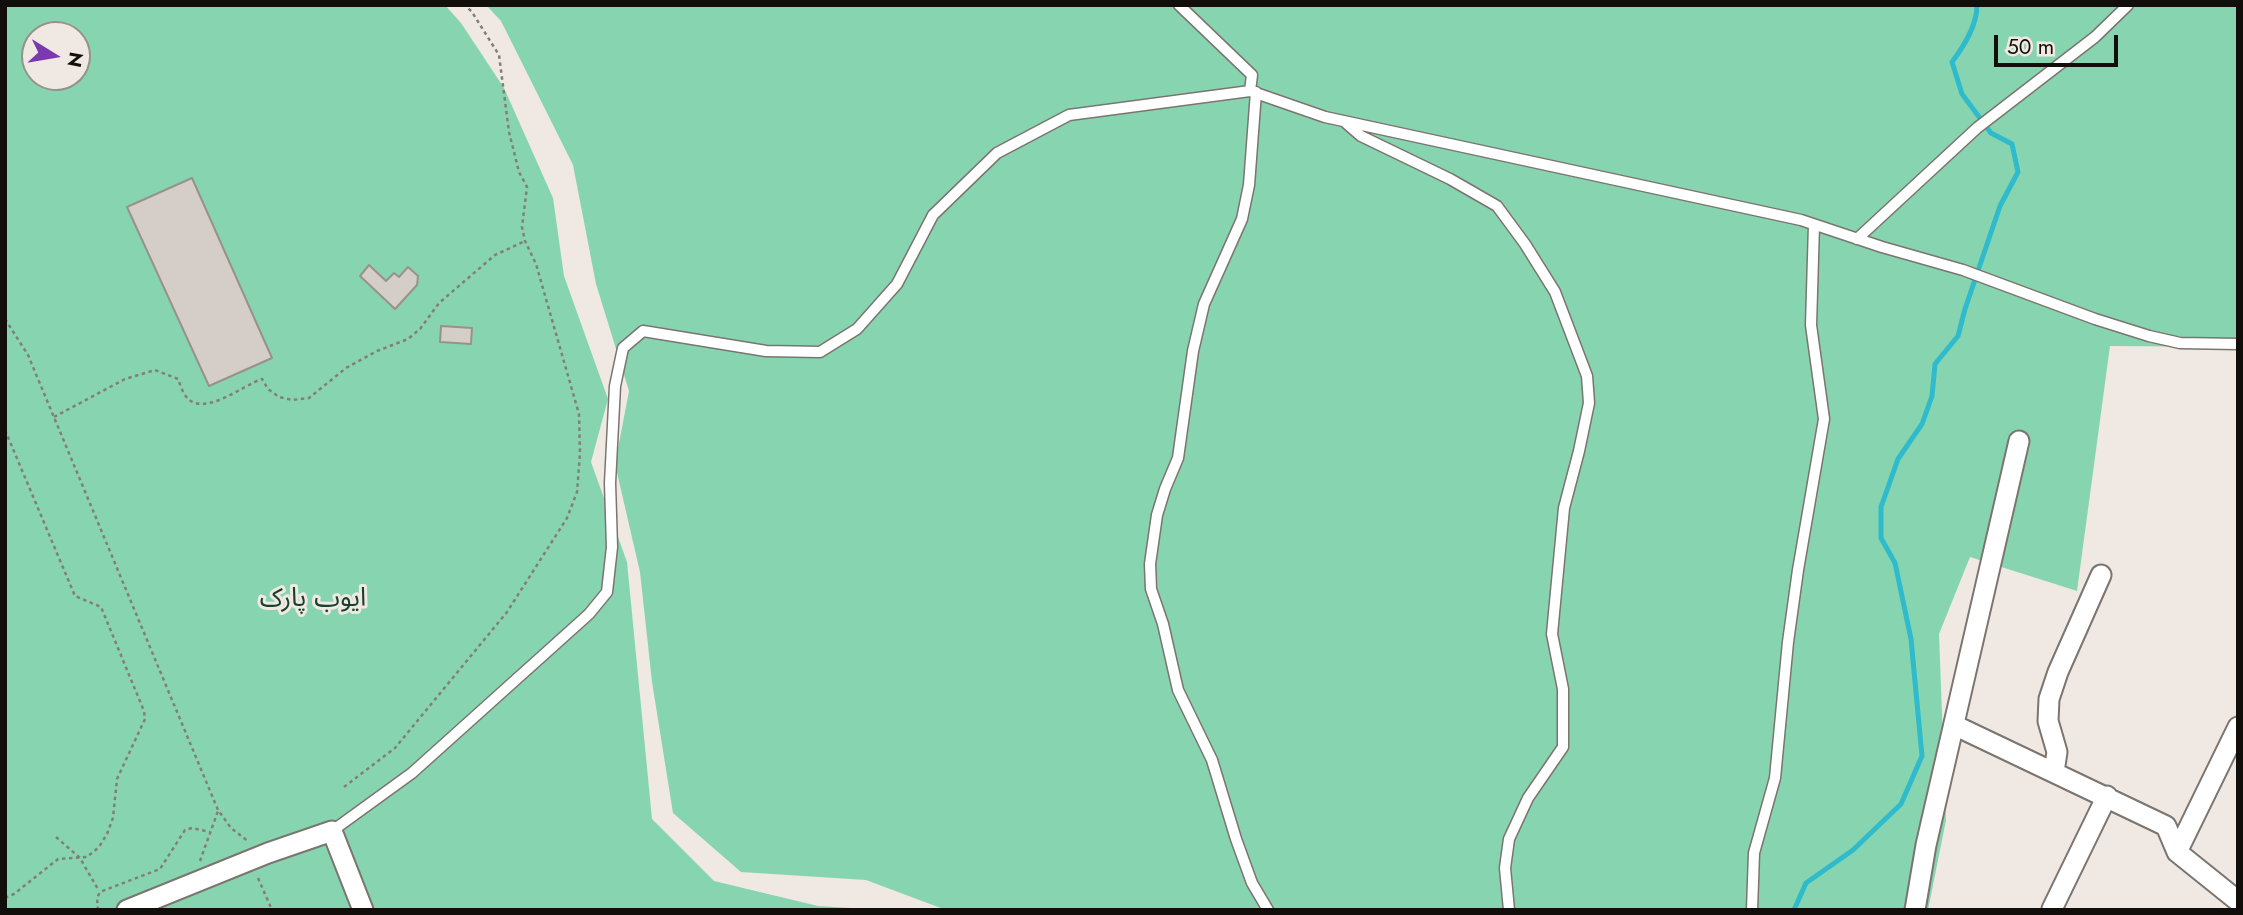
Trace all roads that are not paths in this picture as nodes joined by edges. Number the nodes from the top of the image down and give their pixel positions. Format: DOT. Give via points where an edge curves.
graph roads {
  1 [pos="1179,5"];
  2 [pos="2127,5"];
  3 [pos="1253,92"];
  4 [pos="1343,121"];
  5 [pos="1814,225"];
  6 [pos="1857,239"];
  7 [pos="2238,344"];
  8 [pos="2019,441"];
  9 [pos="2101,575"];
  10 [pos="1954,725"];
  11 [pos="2238,727"];
  12 [pos="2054,772"];
  13 [pos="2107,796"];
  14 [pos="332,831"];
  15 [pos="2177,852"];
  16 [pos="2238,901"];
  17 [pos="2052,909"];
  18 [pos="127,910"];
  19 [pos="363,910"];
  20 [pos="1268,910"];
  21 [pos="1509,910"];
  22 [pos="1752,910"];
  23 [pos="1915,910"];
  1 -- 3 [label="lane" via="1252,75"];
  2 -- 6 [label="lane" via="2095,37 1977,128"];
  3 -- 4 [label="lane"];
  3 -- 14 [label="lane" via="1069,115 997,153 933,215 897,284 857,330 820,352 766,351 643,331 623,348 615,386 607,592 589,614 412,772"];
  3 -- 20 [label="lane" via="1249,185 1242,219 1204,304 1178,458 1157,515 1150,564 1151,589 1178,690 1212,760 1252,883"];
  4 -- 5 [label="lane"];
  4 -- 21 [label="lane" via="1361,136 1497,206 1555,292 1587,376 1589,403 1564,508 1552,634 1563,689 1563,747 1528,798 1509,839 1505,869"];
  5 -- 6 [label="lane"];
  5 -- 22 [label="lane" via="1811,325 1825,419 1788,642 1775,778 1754,853"];
  6 -- 7 [label="lane" via="1963,270 2149,335 2180,343"];
  8 -- 10 [label="street"];
  9 -- 12 [label="street" via="2049,699 2048,721 2057,752"];
  10 -- 12 [label="street"];
  10 -- 23 [label="street"];
  11 -- 15 [label="street"];
  12 -- 13 [label="street"];
  13 -- 15 [label="street" via="2166,825"];
  13 -- 17 [label="street"];
  14 -- 18 [label="street"];
  14 -- 19 [label="street"];
  15 -- 16 [label="street"];
}
